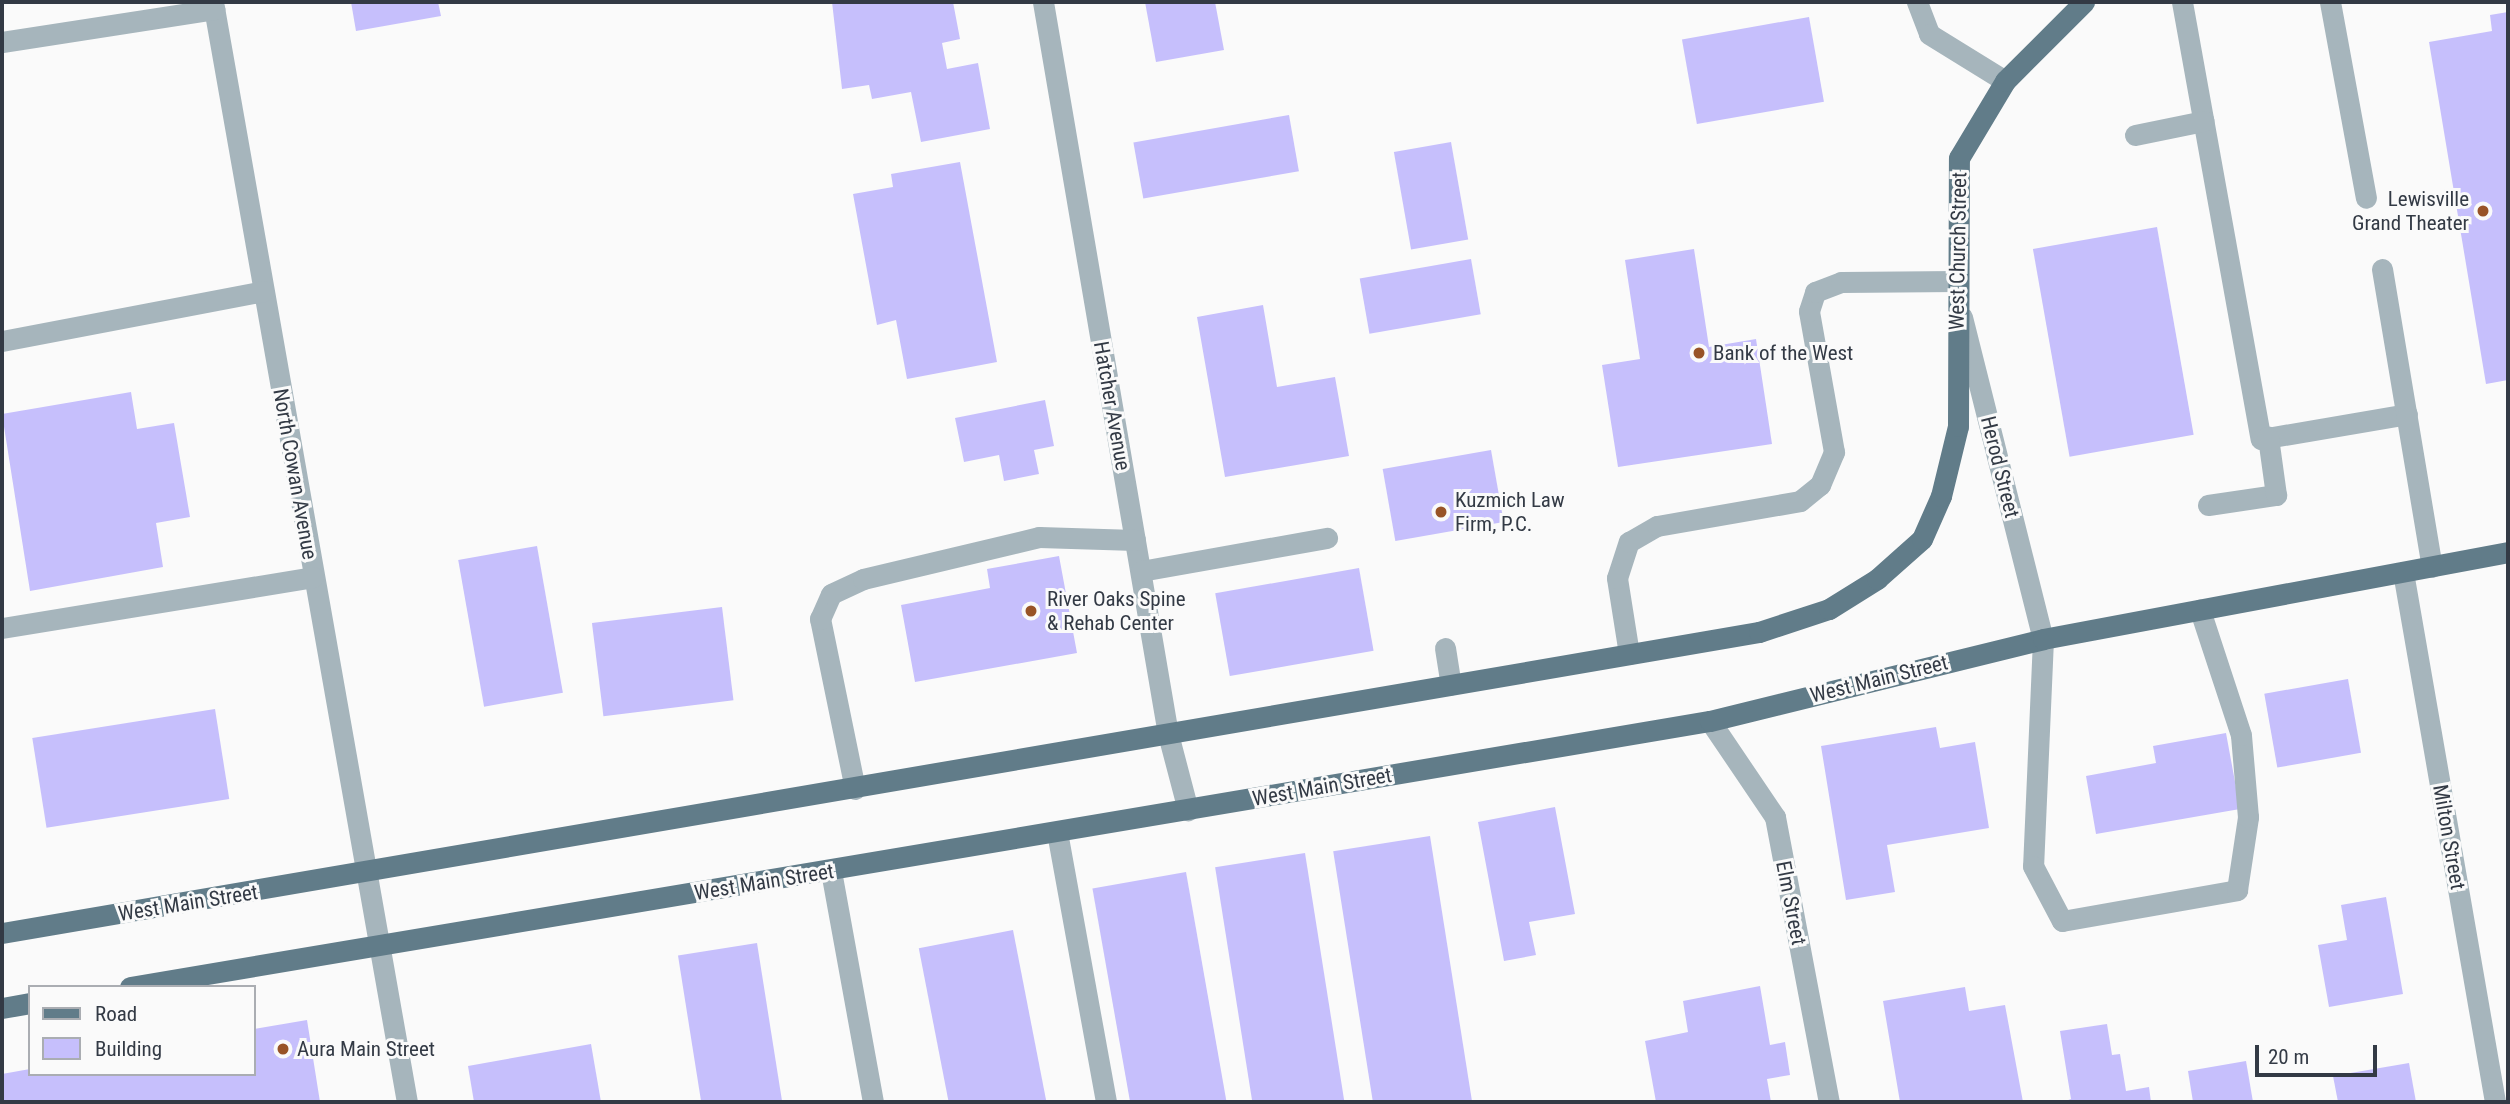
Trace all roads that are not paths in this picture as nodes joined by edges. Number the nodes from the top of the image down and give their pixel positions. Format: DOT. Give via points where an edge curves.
graph roads {
  1 [pos="1043,2"];
  2 [pos="1917,2"];
  3 [pos="2084,2"];
  4 [pos="2182,2"];
  5 [pos="2330,2"];
  6 [pos="213,5"];
  7 [pos="2,42"];
  8 [pos="2006,80"];
  9 [pos="2204,121"];
  10 [pos="2135,135"];
  11 [pos="2366,198"];
  12 [pos="2382,270"];
  13 [pos="1957,288"];
  14 [pos="263,291"];
  15 [pos="2,341"];
  16 [pos="2407,414"];
  17 [pos="2268,437"];
  18 [pos="2208,505"];
  19 [pos="1327,538"];
  20 [pos="1922,539"];
  21 [pos="1135,540"];
  22 [pos="2508,552"];
  23 [pos="2432,567"];
  24 [pos="1140,571"];
  25 [pos="2403,572"];
  26 [pos="313,577"];
  27 [pos="2200,610"];
  28 [pos="2,628"];
  29 [pos="2043,639"];
  30 [pos="1445,648"];
  31 [pos="1629,654"];
  32 [pos="1451,685"];
  33 [pos="1710,721"];
  34 [pos="1168,734"];
  35 [pos="855,789"];
  36 [pos="1188,810"];
  37 [pos="1057,832"];
  38 [pos="831,871"];
  39 [pos="367,873"];
  40 [pos="2,933"];
  41 [pos="378,946"];
  42 [pos="142,985"];
  43 [pos="28,1003"];
  44 [pos="2,1008"];
  45 [pos="407,1102"];
  46 [pos="873,1102"];
  47 [pos="1106,1102"];
  48 [pos="1829,1102"];
  49 [pos="2496,1102"];
  1 -- 21 [label="street, Hatcher Avenue"];
  2 -- 8 [label="street" via="1929,34"];
  3 -- 8 [label="main road, West Church Street"];
  4 -- 9 [label="street"];
  5 -- 11 [label="street"];
  6 -- 7 [label="street"];
  6 -- 14 [label="street, North Cowan Avenue"];
  8 -- 13 [label="main road, West Church Street" via="1959,158"];
  9 -- 10 [label="street"];
  9 -- 17 [label="street" via="2261,439"];
  12 -- 16 [label="street"];
  13 -- 20 [label="main road, West Church Street" via="1958,426 1941,496"];
  13 -- 29 [label="street, Herod Street"];
  13 -- 31 [label="street" via="1841,282 1815,292 1809,311 1834,452 1819,485 1800,501 1657,526 1629,542 1617,578"];
  14 -- 15 [label="street"];
  14 -- 26 [label="street, North Cowan Avenue"];
  16 -- 17 [label="street"];
  16 -- 23 [label="street"];
  17 -- 18 [label="street" via="2276,495"];
  19 -- 24 [label="street"];
  20 -- 31 [label="main road, West Main Street" via="1877,579 1829,609 1759,632"];
  21 -- 24 [label="street, Hatcher Avenue"];
  21 -- 35 [label="street" via="1039,537 863,579 831,594 820,618"];
  22 -- 23 [label="main road, West Main Street"];
  23 -- 25 [label="main road, West Main Street"];
  24 -- 34 [label="street, Hatcher Avenue"];
  25 -- 27 [label="main road, West Main Street"];
  25 -- 49 [label="street, Milton Street"];
  26 -- 28 [label="street"];
  26 -- 39 [label="street, North Cowan Avenue"];
  27 -- 29 [label="main road, West Main Street"];
  27 -- 29 [label="street, Herod Street" via="2241,735 2248,817 2237,890 2062,921 2033,866"];
  29 -- 33 [label="main road, West Main Street"];
  30 -- 32 [label="street"];
  31 -- 32 [label="main road, West Main Street"];
  32 -- 34 [label="main road, West Main Street"];
  33 -- 36 [label="main road, West Main Street"];
  33 -- 48 [label="street, Elm Street" via="1775,817"];
  34 -- 35 [label="main road, West Main Street"];
  34 -- 36 [label="street, Hatcher Avenue"];
  35 -- 39 [label="main road, West Main Street"];
  36 -- 37 [label="main road, West Main Street"];
  37 -- 38 [label="main road, West Main Street"];
  37 -- 47 [label="street"];
  38 -- 41 [label="main road, West Main Street"];
  38 -- 46 [label="street"];
  39 -- 40 [label="main road, West Main Street"];
  39 -- 41 [label="street, North Cowan Avenue"];
  41 -- 42 [label="main road, West Main Street"];
  41 -- 45 [label="street, North Cowan Avenue"];
  43 -- 44 [label="main road"];
}
